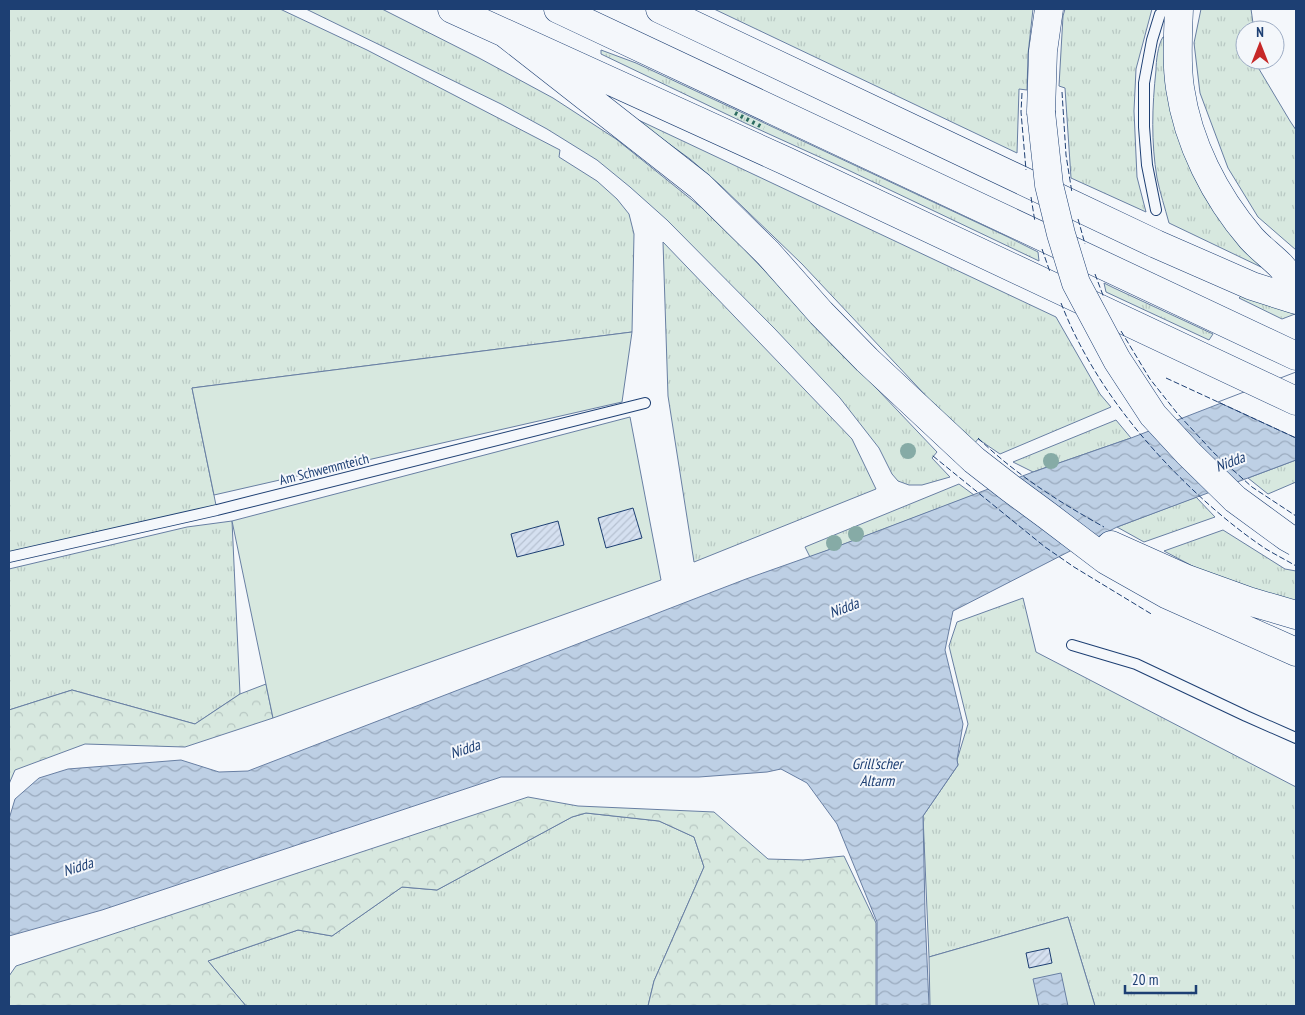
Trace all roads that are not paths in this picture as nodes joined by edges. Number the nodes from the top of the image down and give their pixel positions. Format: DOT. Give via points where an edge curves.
graph roads {
  1 [pos="452,9"];
  2 [pos="558,9"];
  3 [pos="660,9"];
  4 [pos="1049,9"];
  5 [pos="1166,9"];
  6 [pos="1179,9"];
  7 [pos="506,34"];
  8 [pos="1156,210"];
  9 [pos="1296,283"];
  10 [pos="1296,300"];
  11 [pos="1296,356"];
  12 [pos="1296,401"];
  13 [pos="644,404"];
  14 [pos="1296,542"];
  15 [pos="9,557"];
  16 [pos="1178,587"];
  17 [pos="1296,615"];
  18 [pos="1072,645"];
  19 [pos="1296,652"];
  20 [pos="1296,738"];
  1 -- 7 [label="highway"];
  2 -- 11 [label="highway"];
  3 -- 10 [label="highway" via="1156,244 1252,286"];
  4 -- 14 [label="highway, bridge" via="1043,50 1041,112 1049,185 1076,283 1117,360 1153,414 1235,499"];
  5 -- 8 [label="lane" via="1160,14 1152,40 1144,83 1147,165"];
  6 -- 9 [label="highway" via="1180,89 1190,132 1227,207 1251,238"];
  7 -- 12 [label="highway" via="786,161"];
  7 -- 16 [label="highway" via="700,186 768,252 867,360 974,460 1048,516"];
  13 -- 15 [label="lane, Am Schwemmteich" via="217,510"];
  16 -- 17 [label="highway" via="1248,601"];
  16 -- 19 [label="highway"];
  18 -- 20 [label="lane" via="1136,664"];
}
